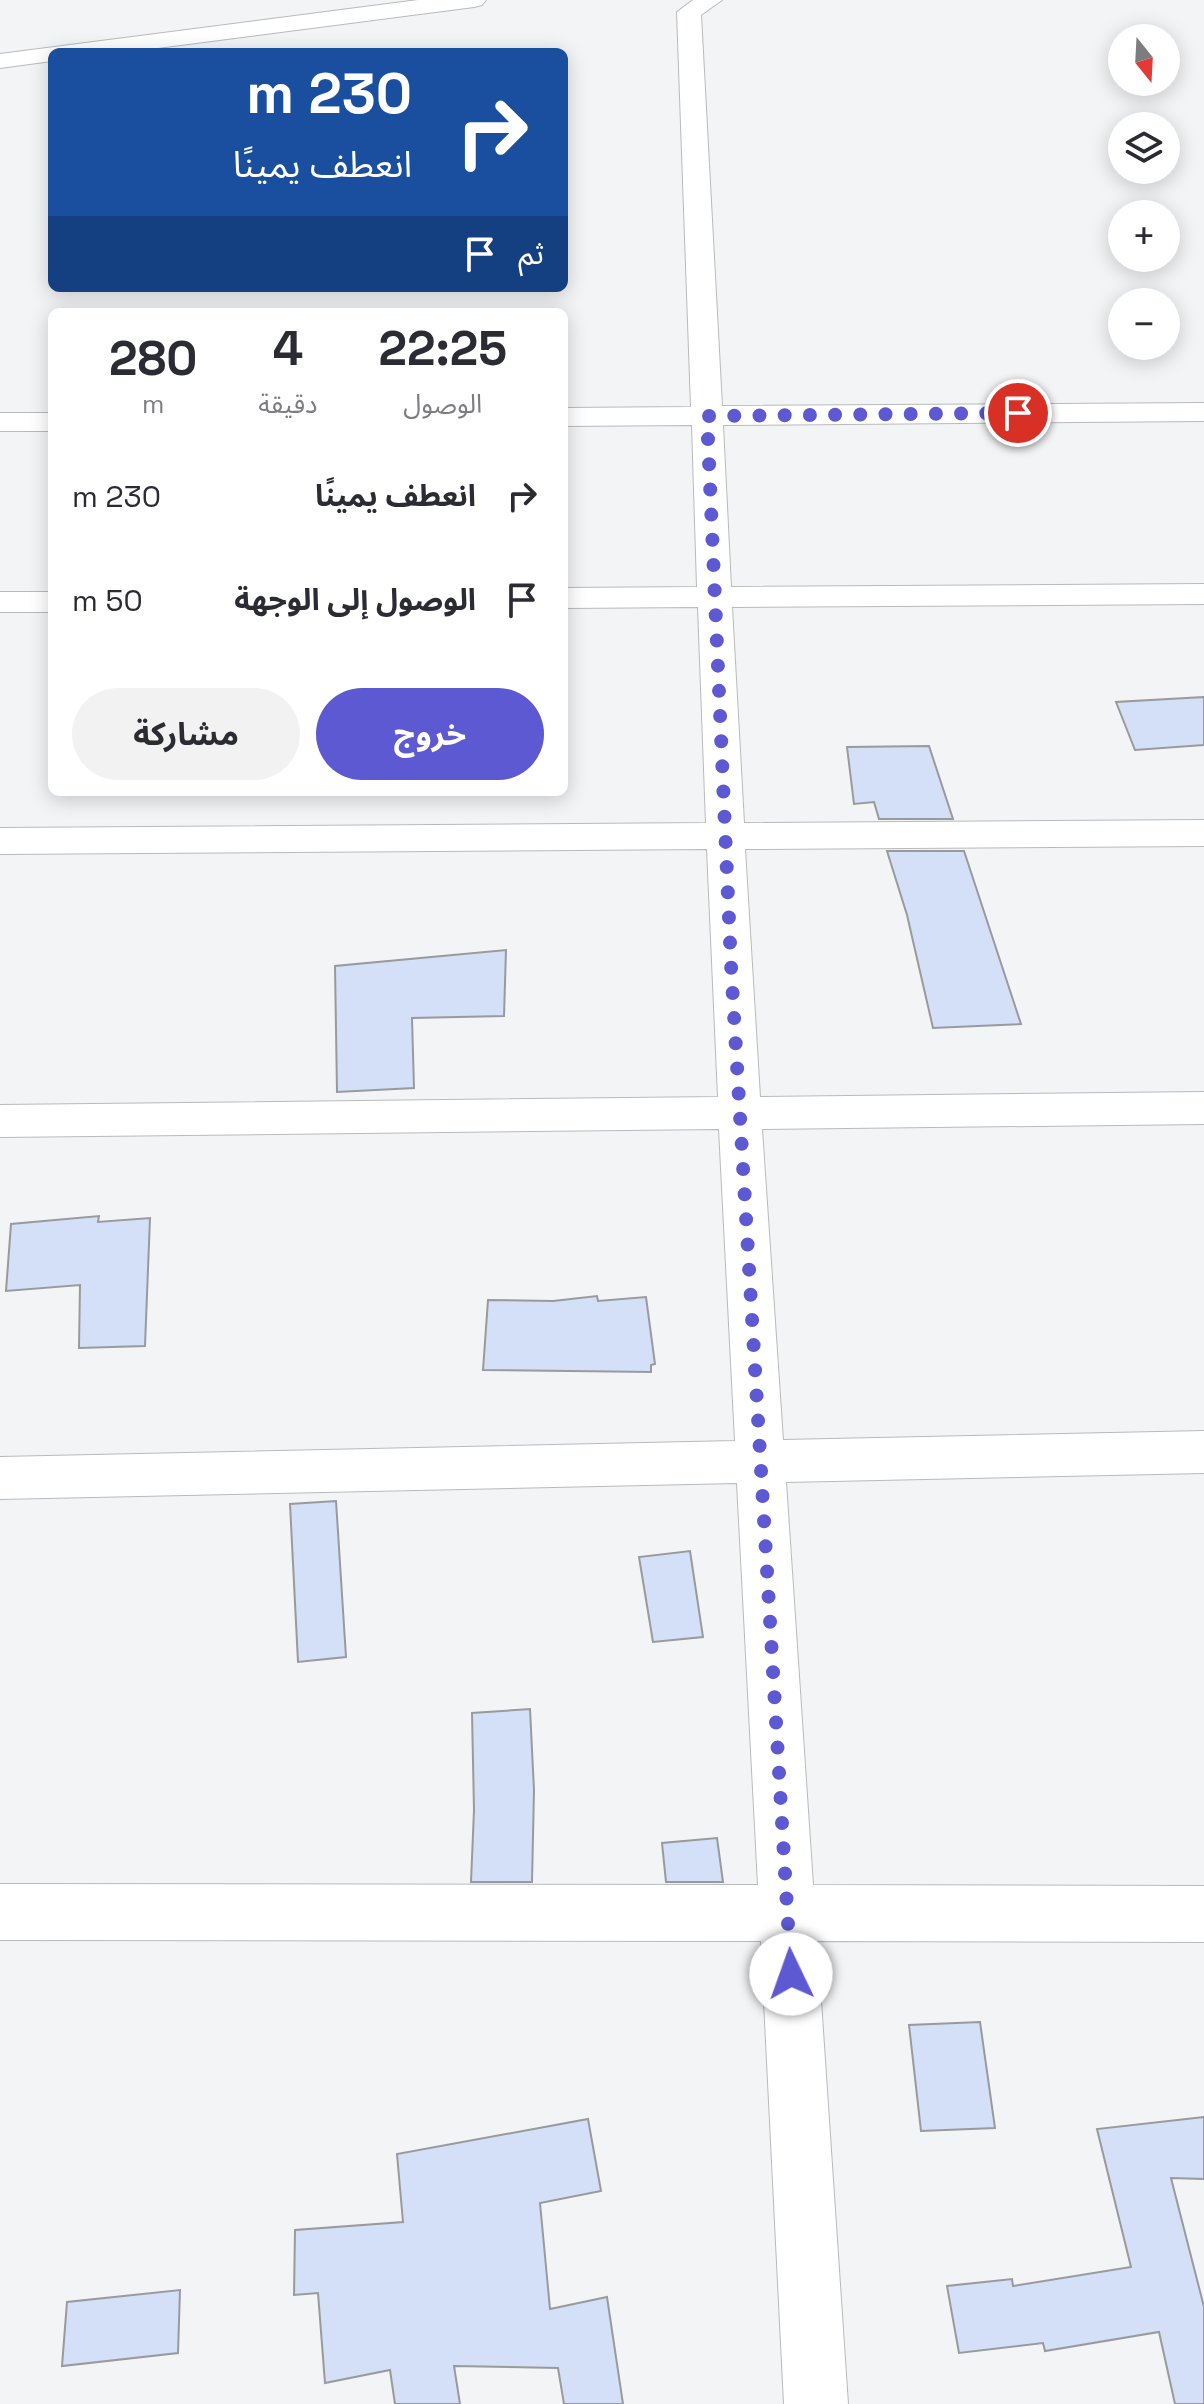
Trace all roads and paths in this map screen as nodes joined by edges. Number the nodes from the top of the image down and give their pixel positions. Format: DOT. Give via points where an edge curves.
graph roads {
  1 [pos="474,0"];
  2 [pos="710,0"];
  3 [pos="100,48"];
  4 [pos="48,55"];
  5 [pos="0,61"];
  6 [pos="1204,412"];
  7 [pos="707,416"];
  8 [pos="568,417"];
  9 [pos="0,422"];
  10 [pos="48,422"];
  11 [pos="1204,594"];
  12 [pos="715,597"];
  13 [pos="568,598"];
  14 [pos="0,602"];
  15 [pos="48,602"];
  16 [pos="1204,833"];
  17 [pos="725,836"];
  18 [pos="0,841"];
  19 [pos="1204,1108"];
  20 [pos="740,1113"];
  21 [pos="0,1121"];
  22 [pos="1204,1452"];
  23 [pos="760,1461"];
  24 [pos="0,1478"];
  25 [pos="0,1912"];
  26 [pos="787,1913"];
  27 [pos="1204,1914"];
  28 [pos="816,2404"];
  1 -- 3 [label="street"];
  2 -- 7 [label="street" via="689,12"];
  4 -- 5 [label="street"];
  6 -- 7 [label="street"];
  7 -- 8 [label="street"];
  7 -- 12 [label="street"];
  9 -- 10 [label="street"];
  11 -- 12 [label="street"];
  12 -- 13 [label="street"];
  12 -- 17 [label="street"];
  14 -- 15 [label="street"];
  16 -- 17 [label="street"];
  17 -- 18 [label="street"];
  17 -- 20 [label="street"];
  19 -- 20 [label="street"];
  20 -- 21 [label="street"];
  20 -- 23 [label="street"];
  22 -- 23 [label="street"];
  23 -- 24 [label="street"];
  23 -- 26 [label="street"];
  25 -- 26 [label="street"];
  26 -- 27 [label="street"];
  26 -- 28 [label="street"];
}
